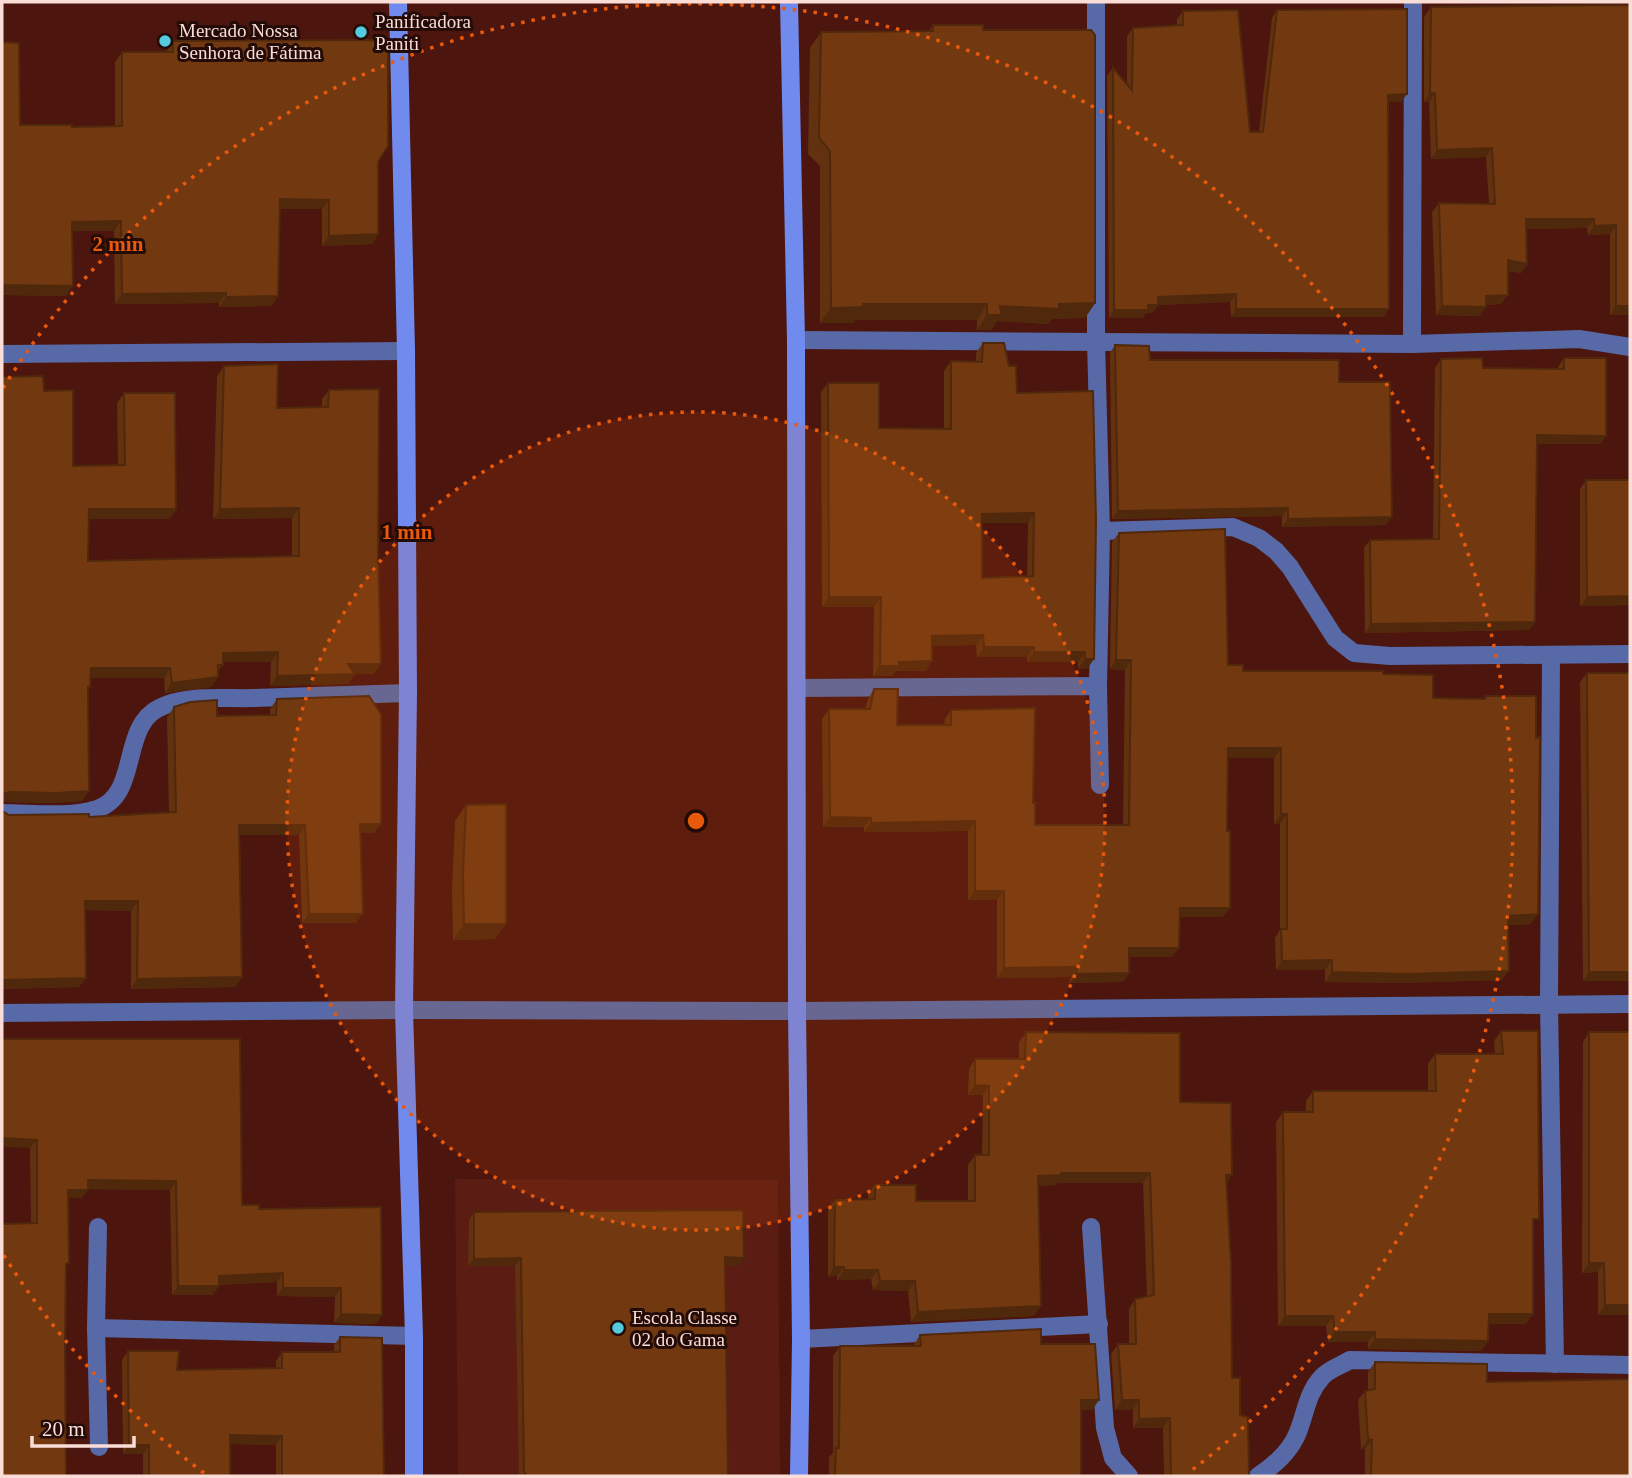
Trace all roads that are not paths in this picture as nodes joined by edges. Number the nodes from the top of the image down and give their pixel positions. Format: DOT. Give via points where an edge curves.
graph roads {
  1 [pos="398,2"];
  2 [pos="789,2"];
  3 [pos="1096,2"];
  4 [pos="1413,2"];
  5 [pos="796,340"];
  6 [pos="1096,341"];
  7 [pos="1412,344"];
  8 [pos="1630,347"];
  9 [pos="406,351"];
  10 [pos="2,354"];
  11 [pos="1101,531"];
  12 [pos="1630,654"];
  13 [pos="1551,655"];
  14 [pos="1098,686"];
  15 [pos="797,688"];
  16 [pos="408,693"];
  17 [pos="1100,785"];
  18 [pos="2,813"];
  19 [pos="1549,1004"];
  20 [pos="1630,1004"];
  21 [pos="404,1010"];
  22 [pos="797,1011"];
  23 [pos="2,1013"];
  24 [pos="98,1227"];
  25 [pos="1091,1227"];
  26 [pos="1099,1324"];
  27 [pos="96,1328"];
  28 [pos="414,1336"];
  29 [pos="801,1339"];
  30 [pos="1555,1364"];
  31 [pos="1630,1364"];
  32 [pos="99,1447"];
  33 [pos="414,1476"];
  34 [pos="799,1476"];
  35 [pos="1129,1476"];
  36 [pos="1258,1476"];
  1 -- 9 [label="street"];
  2 -- 5 [label="street"];
  3 -- 6 [label="street"];
  4 -- 7 [label="street"];
  5 -- 6 [label="street"];
  5 -- 15 [label="street"];
  6 -- 7 [label="street"];
  6 -- 11 [label="street"];
  7 -- 8 [label="street" via="1579,339"];
  9 -- 10 [label="street"];
  9 -- 16 [label="street"];
  11 -- 13 [label="street" via="1233,527 1259,538 1290,567 1335,638 1354,653"];
  11 -- 14 [label="street"];
  12 -- 13 [label="street"];
  13 -- 19 [label="street"];
  14 -- 15 [label="street"];
  14 -- 17 [label="street"];
  15 -- 22 [label="street"];
  16 -- 18 [label="street" via="167,704 149,715 135,738 121,787 110,801 99,808 72,812"];
  16 -- 21 [label="street"];
  19 -- 20 [label="street"];
  19 -- 22 [label="street"];
  19 -- 30 [label="street"];
  21 -- 22 [label="street"];
  21 -- 23 [label="street"];
  21 -- 28 [label="street"];
  22 -- 29 [label="street"];
  24 -- 27 [label="street"];
  25 -- 26 [label="street"];
  26 -- 29 [label="street"];
  26 -- 35 [label="street" via="1105,1429 1113,1458"];
  27 -- 28 [label="street"];
  27 -- 32 [label="street"];
  28 -- 33 [label="street"];
  29 -- 34 [label="street"];
  30 -- 31 [label="street"];
  30 -- 36 [label="street" via="1350,1360 1323,1375 1308,1396 1288,1450"];
}
